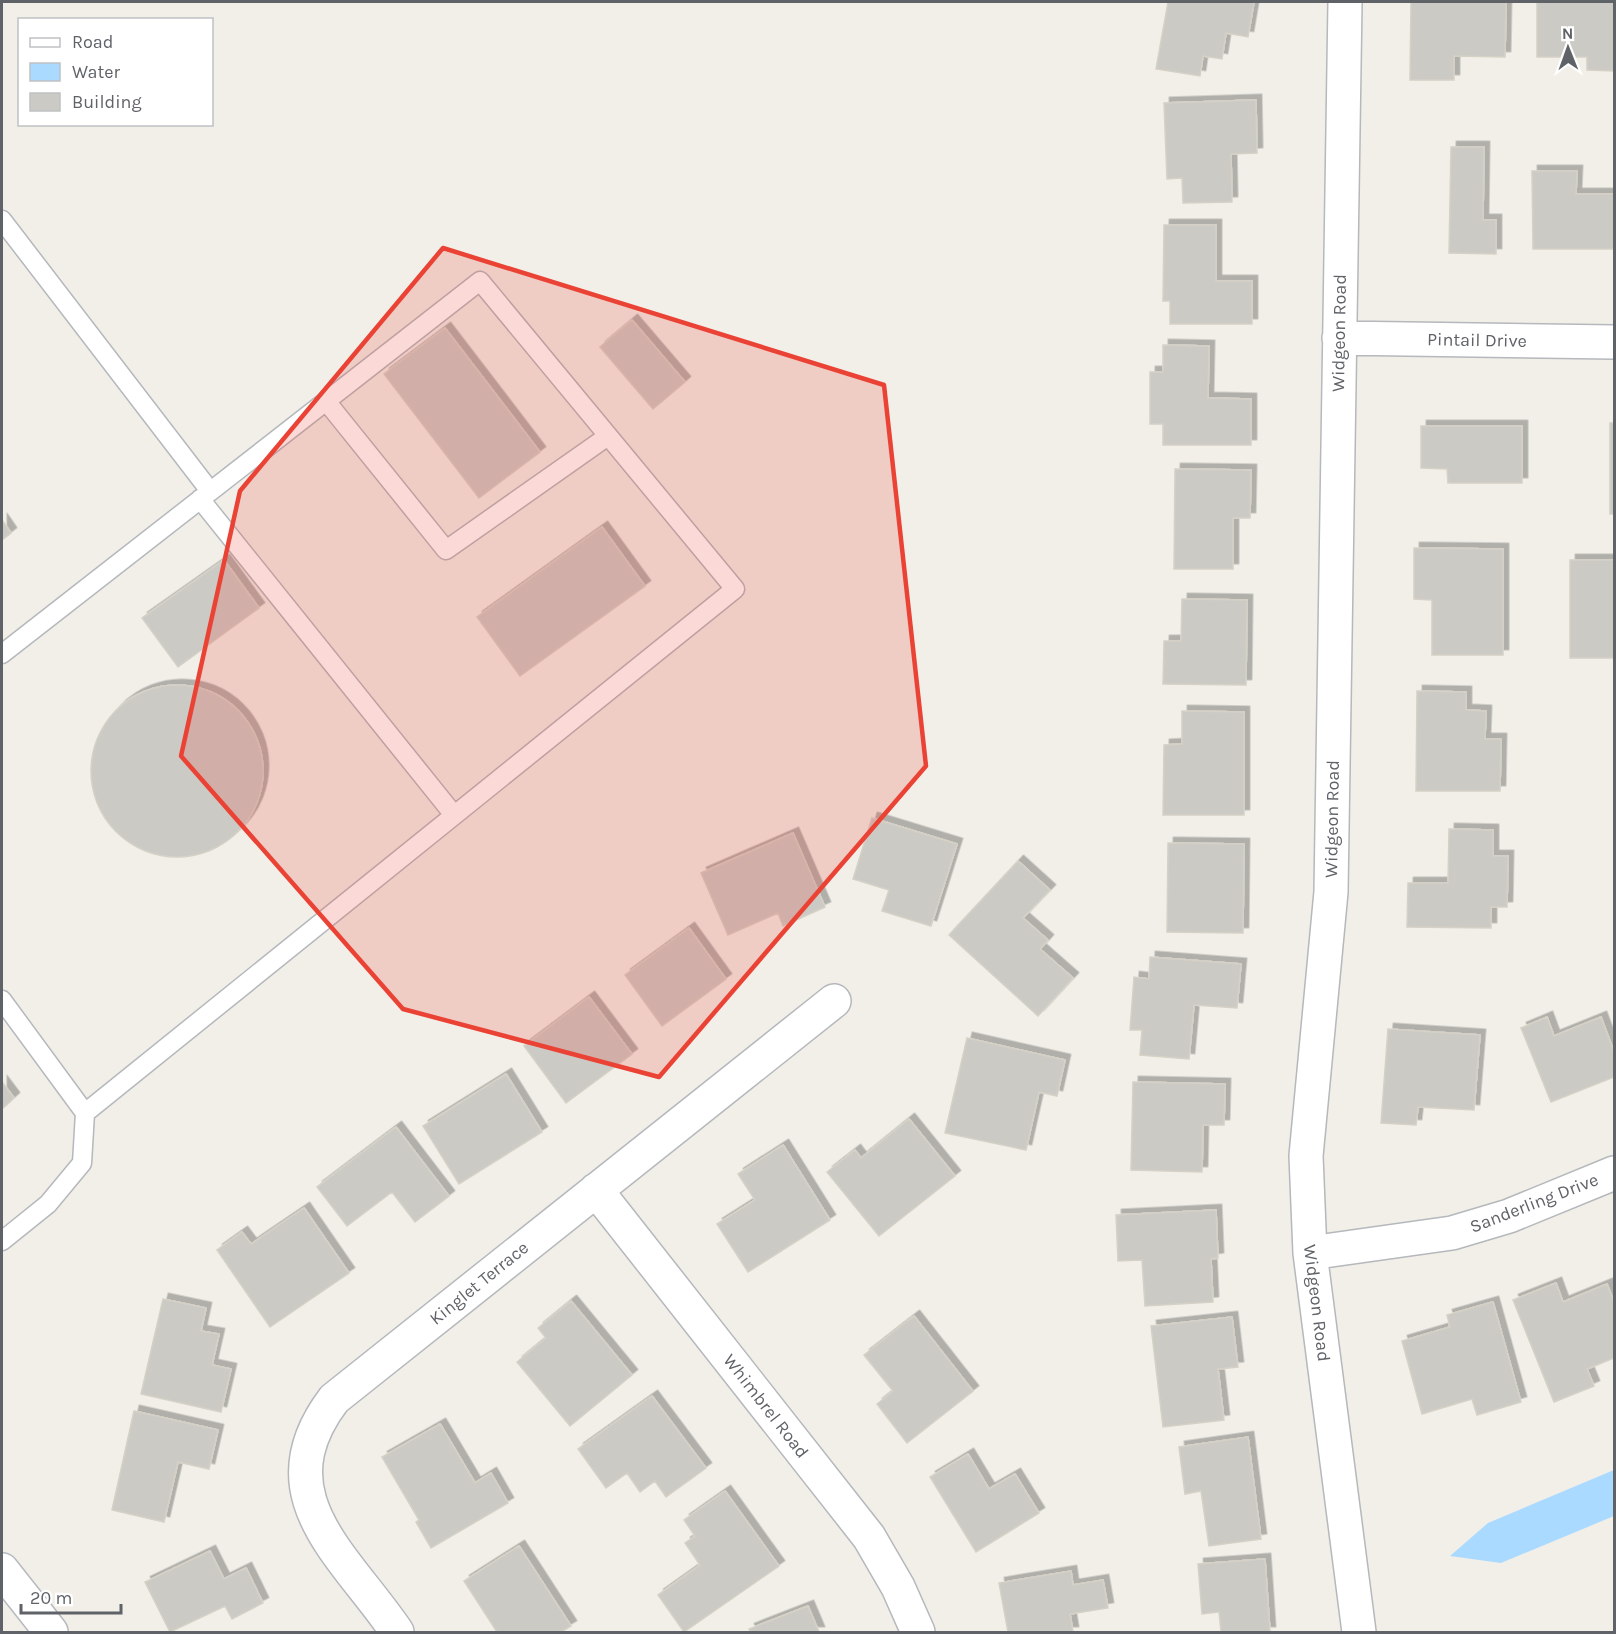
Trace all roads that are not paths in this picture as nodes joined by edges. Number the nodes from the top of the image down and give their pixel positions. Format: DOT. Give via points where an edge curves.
graph roads {
  1 [pos="1345,2"];
  2 [pos="2,220"];
  3 [pos="1339,339"];
  4 [pos="1614,342"];
  5 [pos="326,401"];
  6 [pos="608,435"];
  7 [pos="205,495"];
  8 [pos="2,654"];
  9 [pos="454,815"];
  10 [pos="2,1000"];
  11 [pos="834,1001"];
  12 [pos="85,1113"];
  13 [pos="1614,1173"];
  14 [pos="596,1190"];
  15 [pos="2,1241"];
  16 [pos="1310,1252"];
  17 [pos="2,1570"];
  18 [pos="51,1632"];
  19 [pos="397,1632"];
  20 [pos="918,1632"];
  21 [pos="1359,1632"];
  1 -- 3 [label="street, Widgeon Road"];
  2 -- 7 [label="lane"];
  3 -- 4 [label="street, Pintail Drive"];
  3 -- 16 [label="street, Widgeon Road" via="1331,892 1306,1156"];
  5 -- 6 [label="lane" via="446,550"];
  5 -- 6 [label="lane" via="480,281"];
  5 -- 7 [label="lane"];
  6 -- 9 [label="lane" via="735,588"];
  7 -- 8 [label="lane"];
  7 -- 9 [label="lane"];
  9 -- 12 [label="lane"];
  10 -- 12 [label="lane"];
  11 -- 14 [label="street, Kinglet Terrace"];
  12 -- 15 [label="lane" via="82,1163 48,1204"];
  13 -- 16 [label="street, Sanderling Drive" via="1509,1216 1452,1233"];
  14 -- 19 [label="street, Kinglet Terrace" via="334,1399 319,1419 309,1442 306,1492 320,1529"];
  14 -- 20 [label="street, Whimbrel Road" via="869,1537"];
  16 -- 21 [label="street, Widgeon Road"];
  17 -- 18 [label="street"];
}
